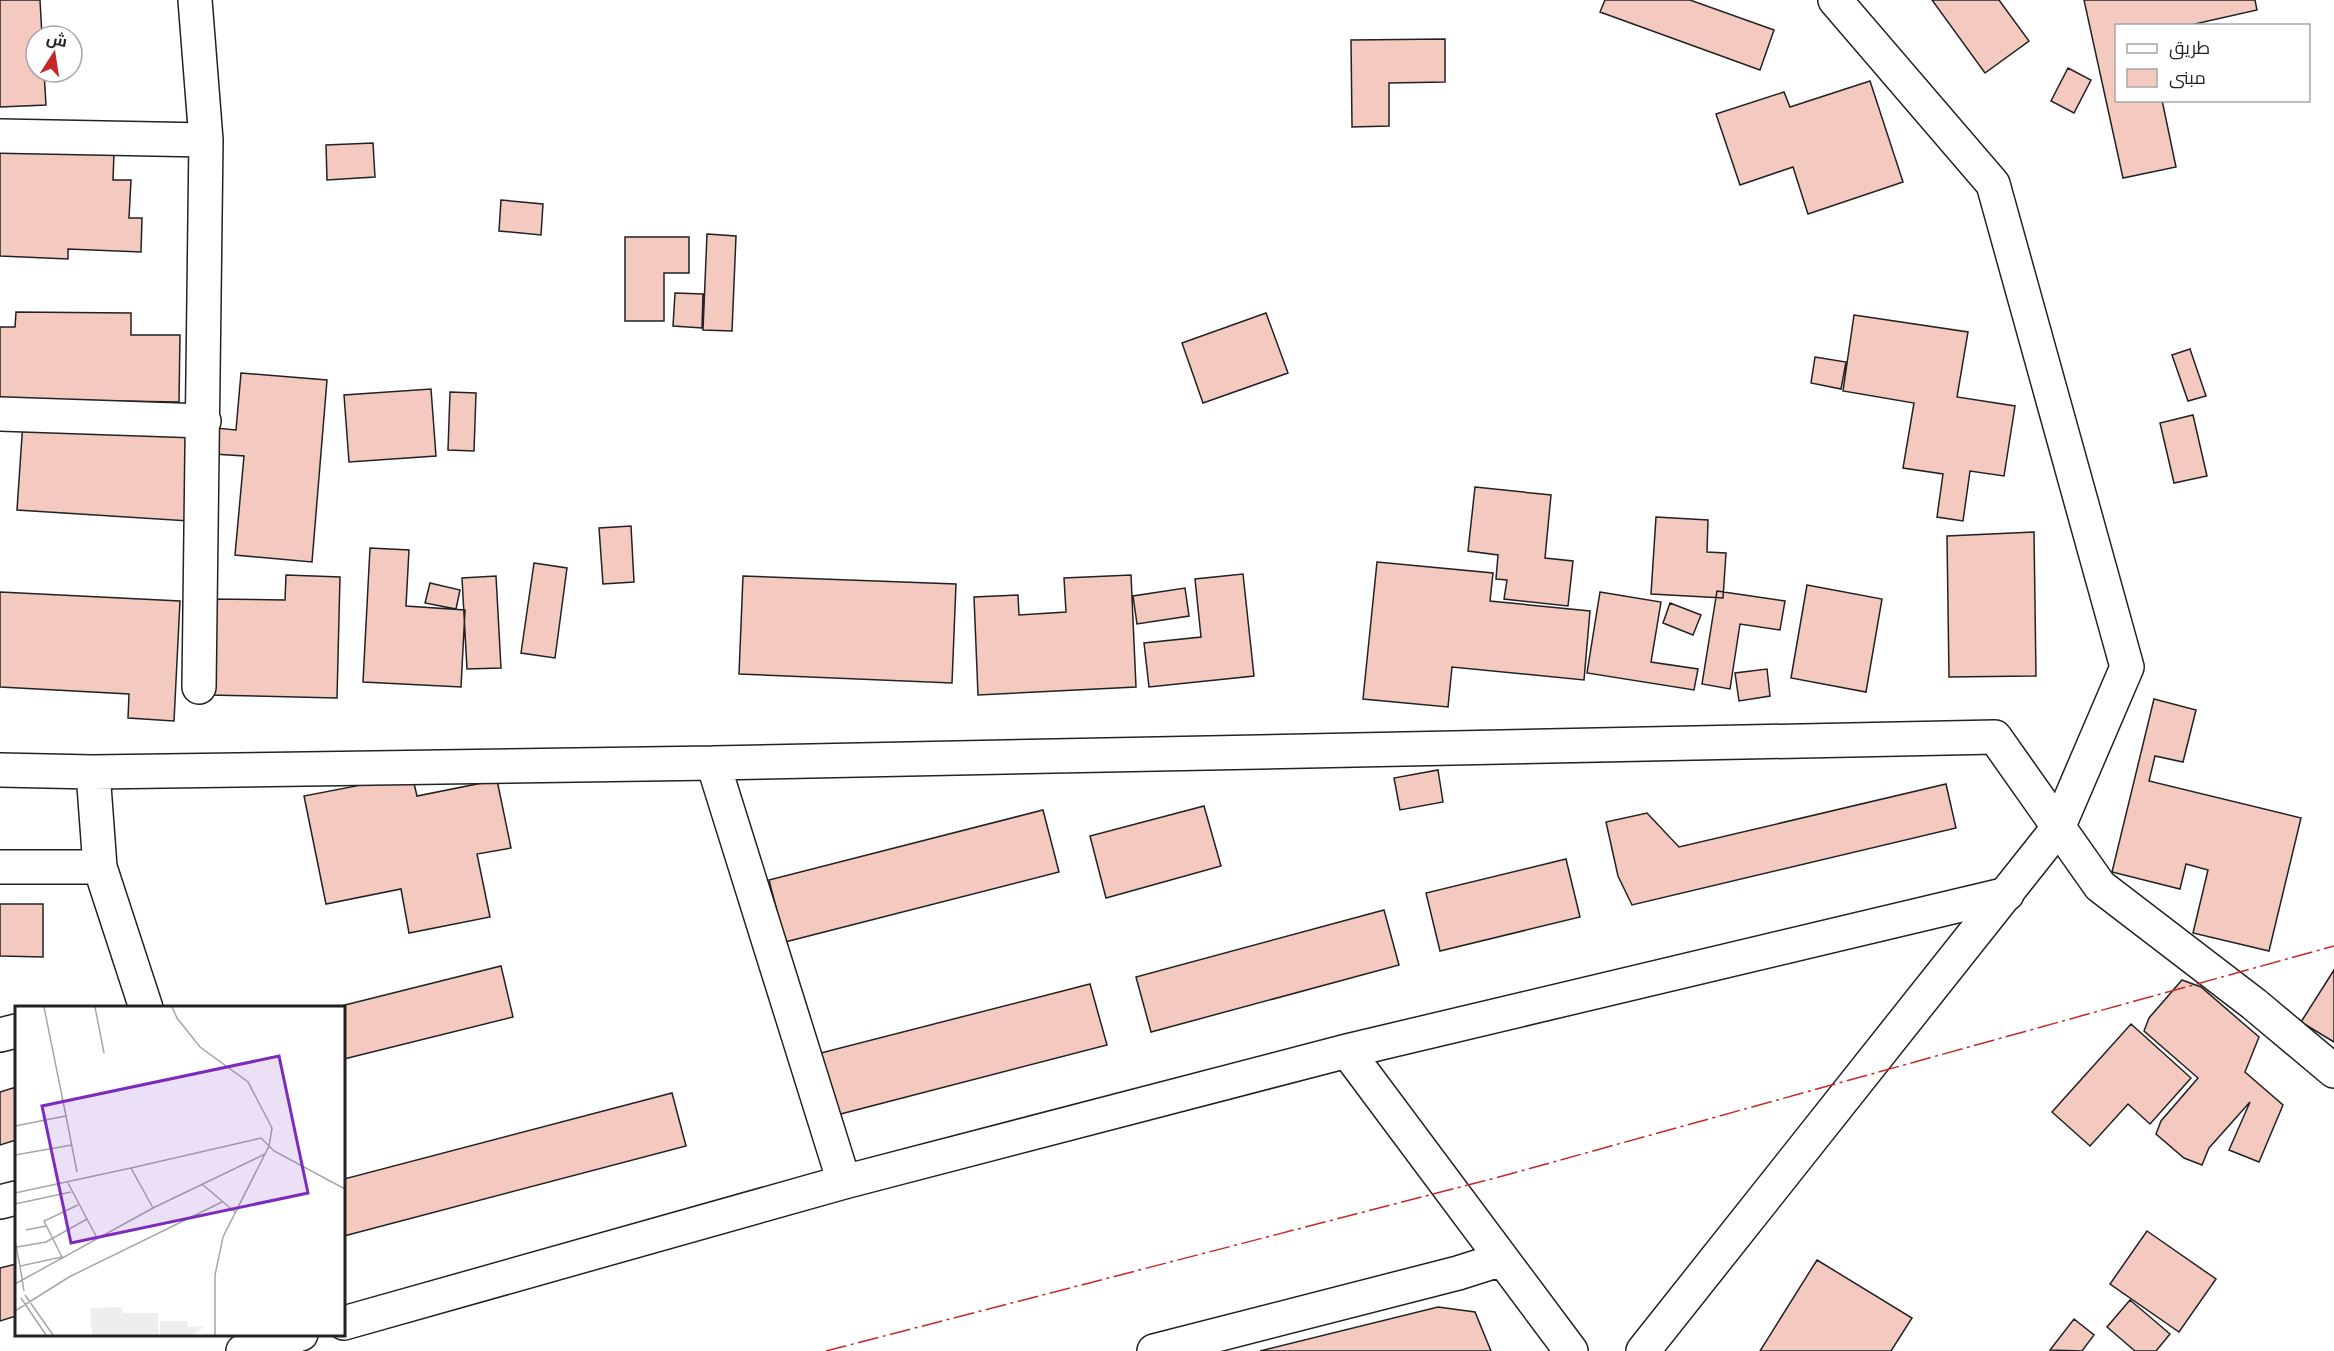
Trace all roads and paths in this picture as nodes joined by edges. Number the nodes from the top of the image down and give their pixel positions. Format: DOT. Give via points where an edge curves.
graph roads {
  1 [pos="195,0"];
  2 [pos="1835,0"];
  3 [pos="0,136"];
  4 [pos="206,140"];
  5 [pos="0,414"];
  6 [pos="204,421"];
  7 [pos="199,687"];
  8 [pos="713,763"];
  9 [pos="0,770"];
  10 [pos="93,772"];
  11 [pos="2058,828"];
  12 [pos="0,867"];
  13 [pos="100,867"];
  14 [pos="2007,894"];
  15 [pos="135,1005"];
  16 [pos="15,1031"];
  17 [pos="0,1035"];
  18 [pos="1347,1051"];
  19 [pos="2334,1071"];
  20 [pos="844,1182"];
  21 [pos="15,1198"];
  22 [pos="0,1202"];
  23 [pos="1502,1259"];
  24 [pos="345,1323"];
  25 [pos="295,1336"];
  26 [pos="250,1344"];
  27 [pos="1154,1351"];
  28 [pos="1571,1351"];
  29 [pos="1643,1351"];
  1 -- 4 [label="street"];
  2 -- 11 [label="street" via="1994,184 2127,667"];
  3 -- 4 [label="street"];
  4 -- 6 [label="street"];
  5 -- 6 [label="street"];
  6 -- 7 [label="street"];
  8 -- 10 [label="street"];
  8 -- 11 [label="street" via="1995,737"];
  8 -- 20 [label="street"];
  9 -- 10 [label="street"];
  10 -- 13 [label="street"];
  11 -- 14 [label="street"];
  11 -- 19 [label="street" via="2100,886"];
  12 -- 13 [label="street"];
  13 -- 15 [label="street"];
  14 -- 18 [label="street"];
  14 -- 29 [label="street"];
  16 -- 17 [label="street"];
  18 -- 20 [label="street"];
  18 -- 23 [label="street"];
  20 -- 24 [label="street"];
  21 -- 22 [label="street"];
  23 -- 27 [label="street"];
  23 -- 28 [label="street"];
  25 -- 26 [label="street"];
}
